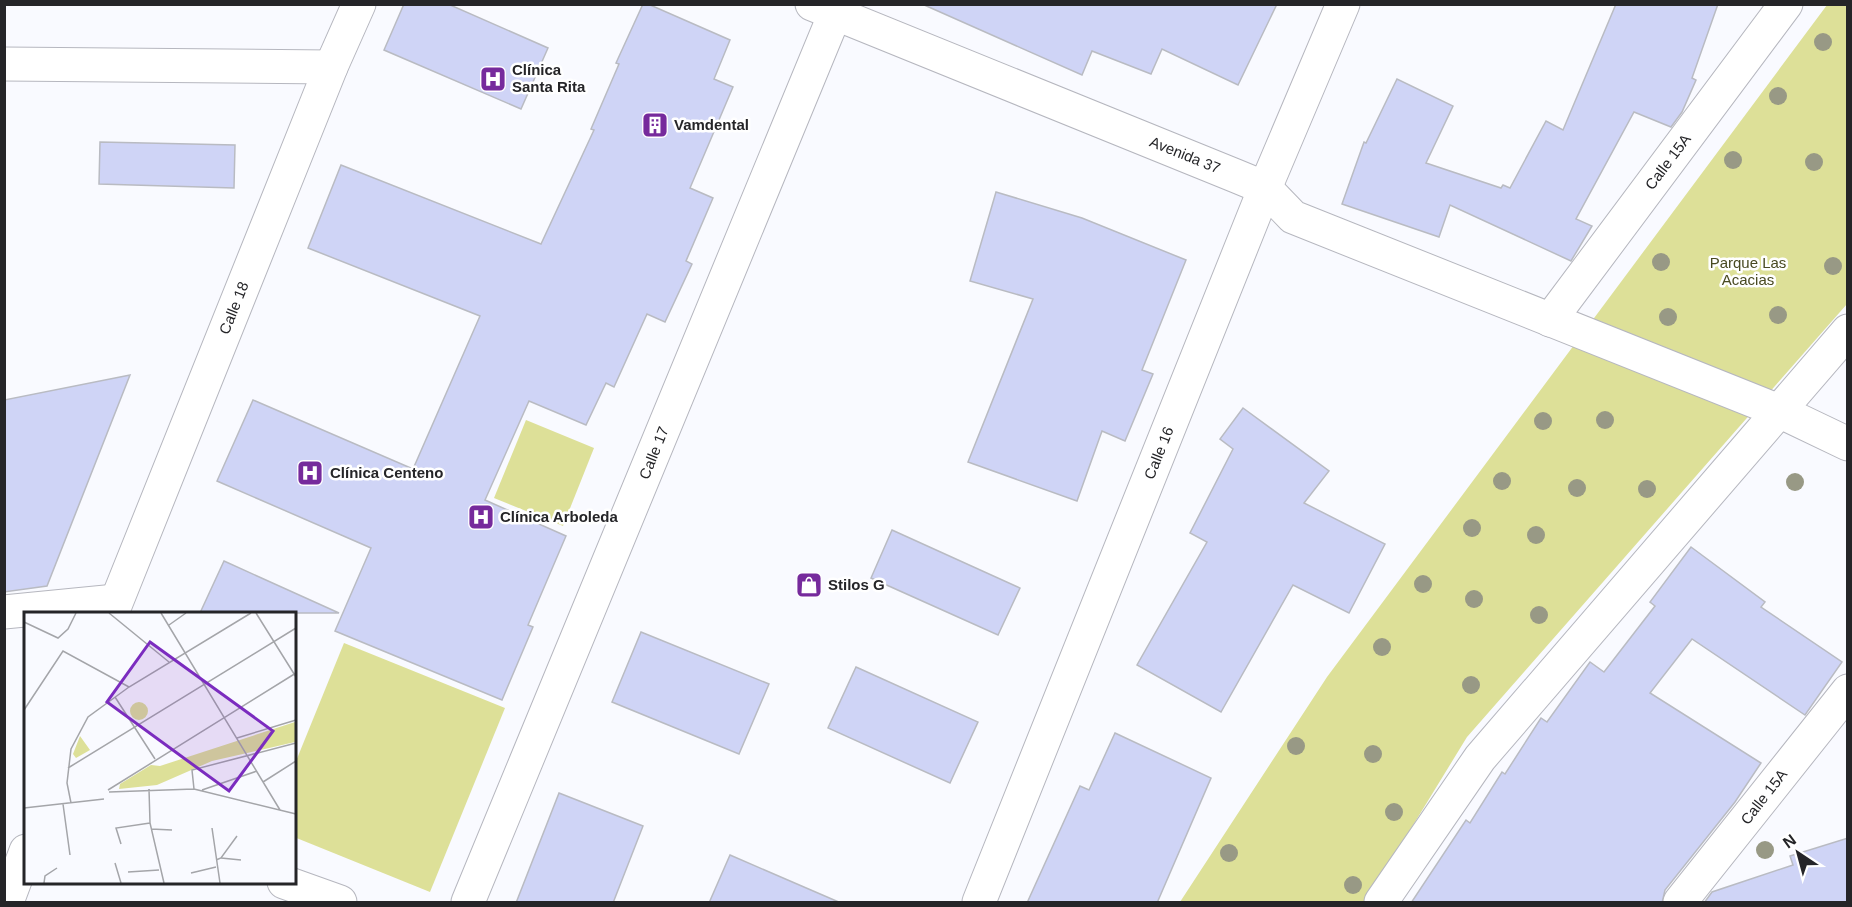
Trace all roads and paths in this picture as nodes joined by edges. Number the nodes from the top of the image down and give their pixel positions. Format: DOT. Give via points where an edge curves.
graph roads {
  1 [pos="359,4"];
  2 [pos="1343,4"];
  3 [pos="1786,4"];
  4 [pos="829,8"];
  5 [pos="4,64"];
  6 [pos="331,67"];
  7 [pos="1265,188"];
  8 [pos="1550,320"];
  9 [pos="1848,331"];
  10 [pos="1779,411"];
  11 [pos="1848,444"];
  12 [pos="114,607"];
  13 [pos="4,612"];
  14 [pos="1848,691"];
  15 [pos="24,856"];
  16 [pos="287,883"];
  17 [pos="7,903"];
  18 [pos="340,903"];
  19 [pos="468,903"];
  20 [pos="979,903"];
  21 [pos="1382,903"];
  22 [pos="1680,903"];
  1 -- 6 [label="street, Calle 18"];
  2 -- 7 [label="street, Calle 16"];
  3 -- 8 [label="street, Calle 15A"];
  4 -- 7 [label="street, Avenida 37"];
  4 -- 19 [label="street, Calle 17"];
  5 -- 6 [label="street"];
  6 -- 12 [label="street, Calle 18"];
  7 -- 8 [label="street, Avenida 37" via="1293,217"];
  7 -- 20 [label="street, Calle 16"];
  8 -- 10 [label="street, Avenida 37"];
  9 -- 10 [label="street"];
  10 -- 11 [label="street"];
  10 -- 21 [label="street" via="1480,758"];
  12 -- 13 [label="street"];
  14 -- 22 [label="street, Calle 15A"];
  15 -- 17 [label="street"];
  16 -- 18 [label="street"];
}
